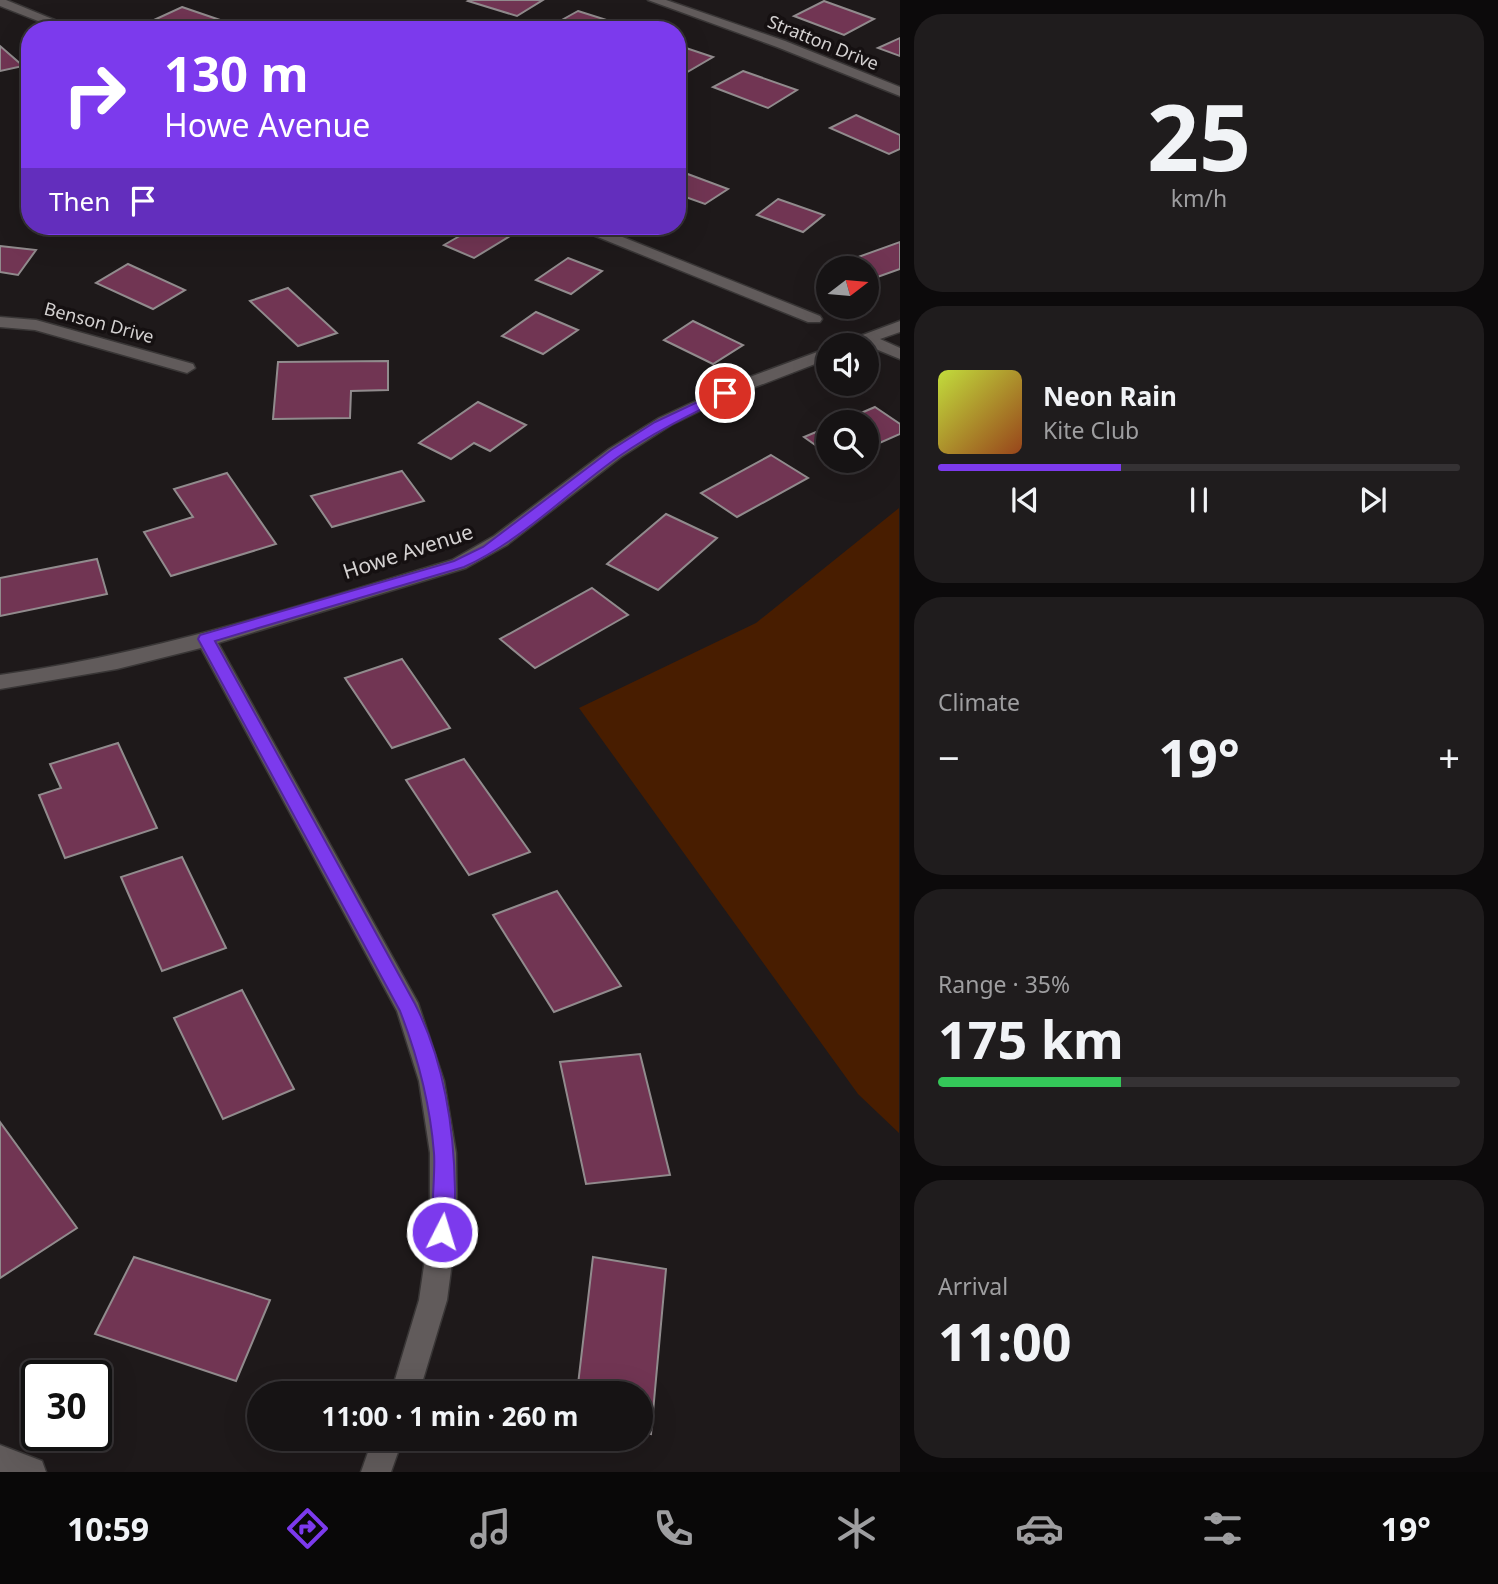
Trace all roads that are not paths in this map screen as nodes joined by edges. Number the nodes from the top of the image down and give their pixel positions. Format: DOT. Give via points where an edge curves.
graph roads {
  1 [pos="654,0"];
  2 [pos="0,2"];
  3 [pos="50,21"];
  4 [pos="900,92"];
  5 [pos="605,235"];
  6 [pos="814,319"];
  7 [pos="0,322"];
  8 [pos="900,326"];
  9 [pos="879,334"];
  10 [pos="879,344"];
  11 [pos="900,354"];
  12 [pos="816,358"];
  13 [pos="187,368"];
  14 [pos="206,639"];
  15 [pos="0,682"];
  16 [pos="409,1381"];
  17 [pos="383,1451"];
  18 [pos="0,1460"];
  19 [pos="31,1472"];
  20 [pos="376,1472"];
  1 -- 4 [label="street, Stratton Drive"];
  2 -- 3 [label="street"];
  5 -- 6 [label="street"];
  7 -- 13 [label="street, Benson Drive" via="36,325"];
  8 -- 9 [label="street"];
  10 -- 11 [label="street"];
  12 -- 14 [label="street, Howe Avenue" via="708,400 660,425 488,550 459,564"];
  14 -- 15 [label="street, Howe Avenue" via="128,662"];
  14 -- 16 [label="street" via="409,1010 426,1054 438,1102 445,1210 433,1299"];
  17 -- 20 [label="street"];
  18 -- 19 [label="street"];
}
